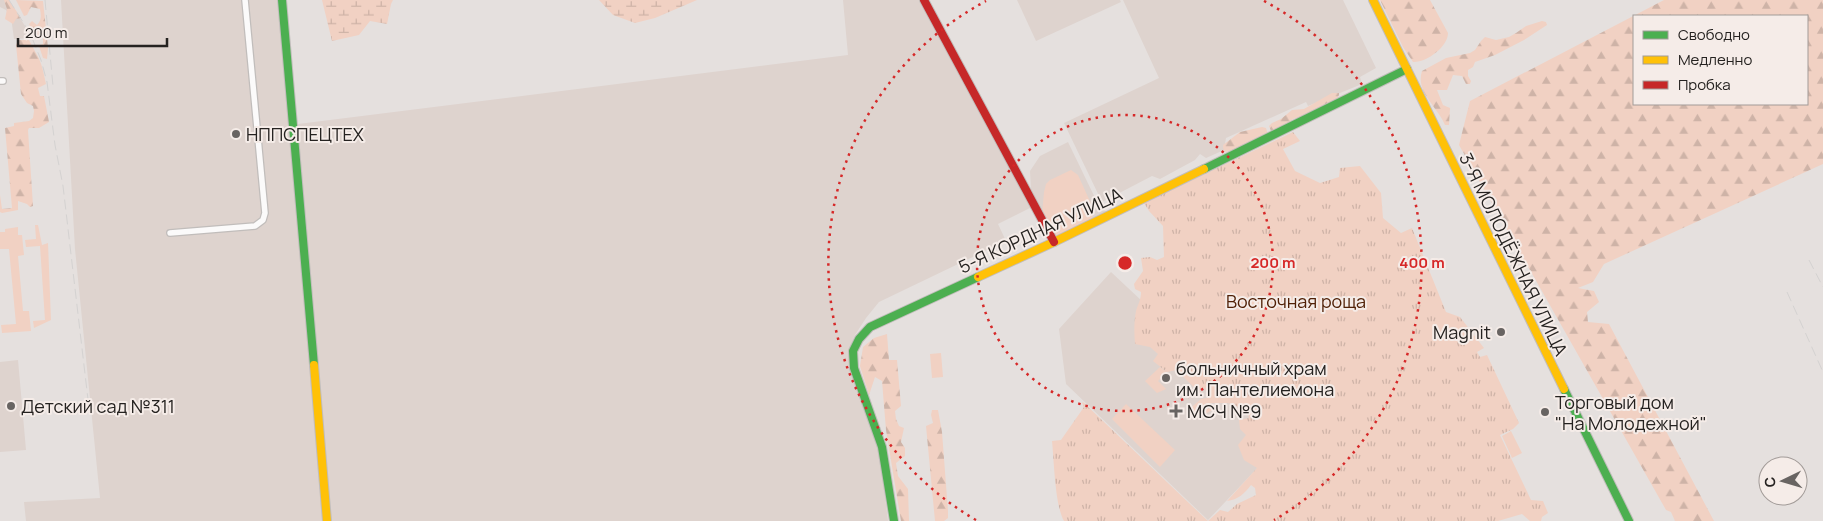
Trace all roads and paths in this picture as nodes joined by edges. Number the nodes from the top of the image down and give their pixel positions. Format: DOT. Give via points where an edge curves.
graph roads {
  1 [pos="245,0"];
  2 [pos="282,0"];
  3 [pos="924,0"];
  4 [pos="1374,0"];
  5 [pos="1407,69"];
  6 [pos="170,233"];
  7 [pos="1054,242"];
  8 [pos="327,521"];
  9 [pos="894,521"];
  10 [pos="1629,521"];
  1 -- 6 [label="street" via="265,213 263,220 255,226"];
  2 -- 8 [label="main road"];
  3 -- 7 [label="main road"];
  4 -- 5 [label="main road, 3-Я МОЛОДЁЖНАЯ УЛИЦА"];
  5 -- 7 [label="main road, 5-Я КОРДНАЯ УЛИЦА"];
  5 -- 10 [label="main road, 3-Я МОЛОДЁЖНАЯ УЛИЦА"];
  7 -- 9 [label="main road, 5-Я КОРДНАЯ УЛИЦА" via="870,327 859,339 853,351 854,368 882,447"];
}
